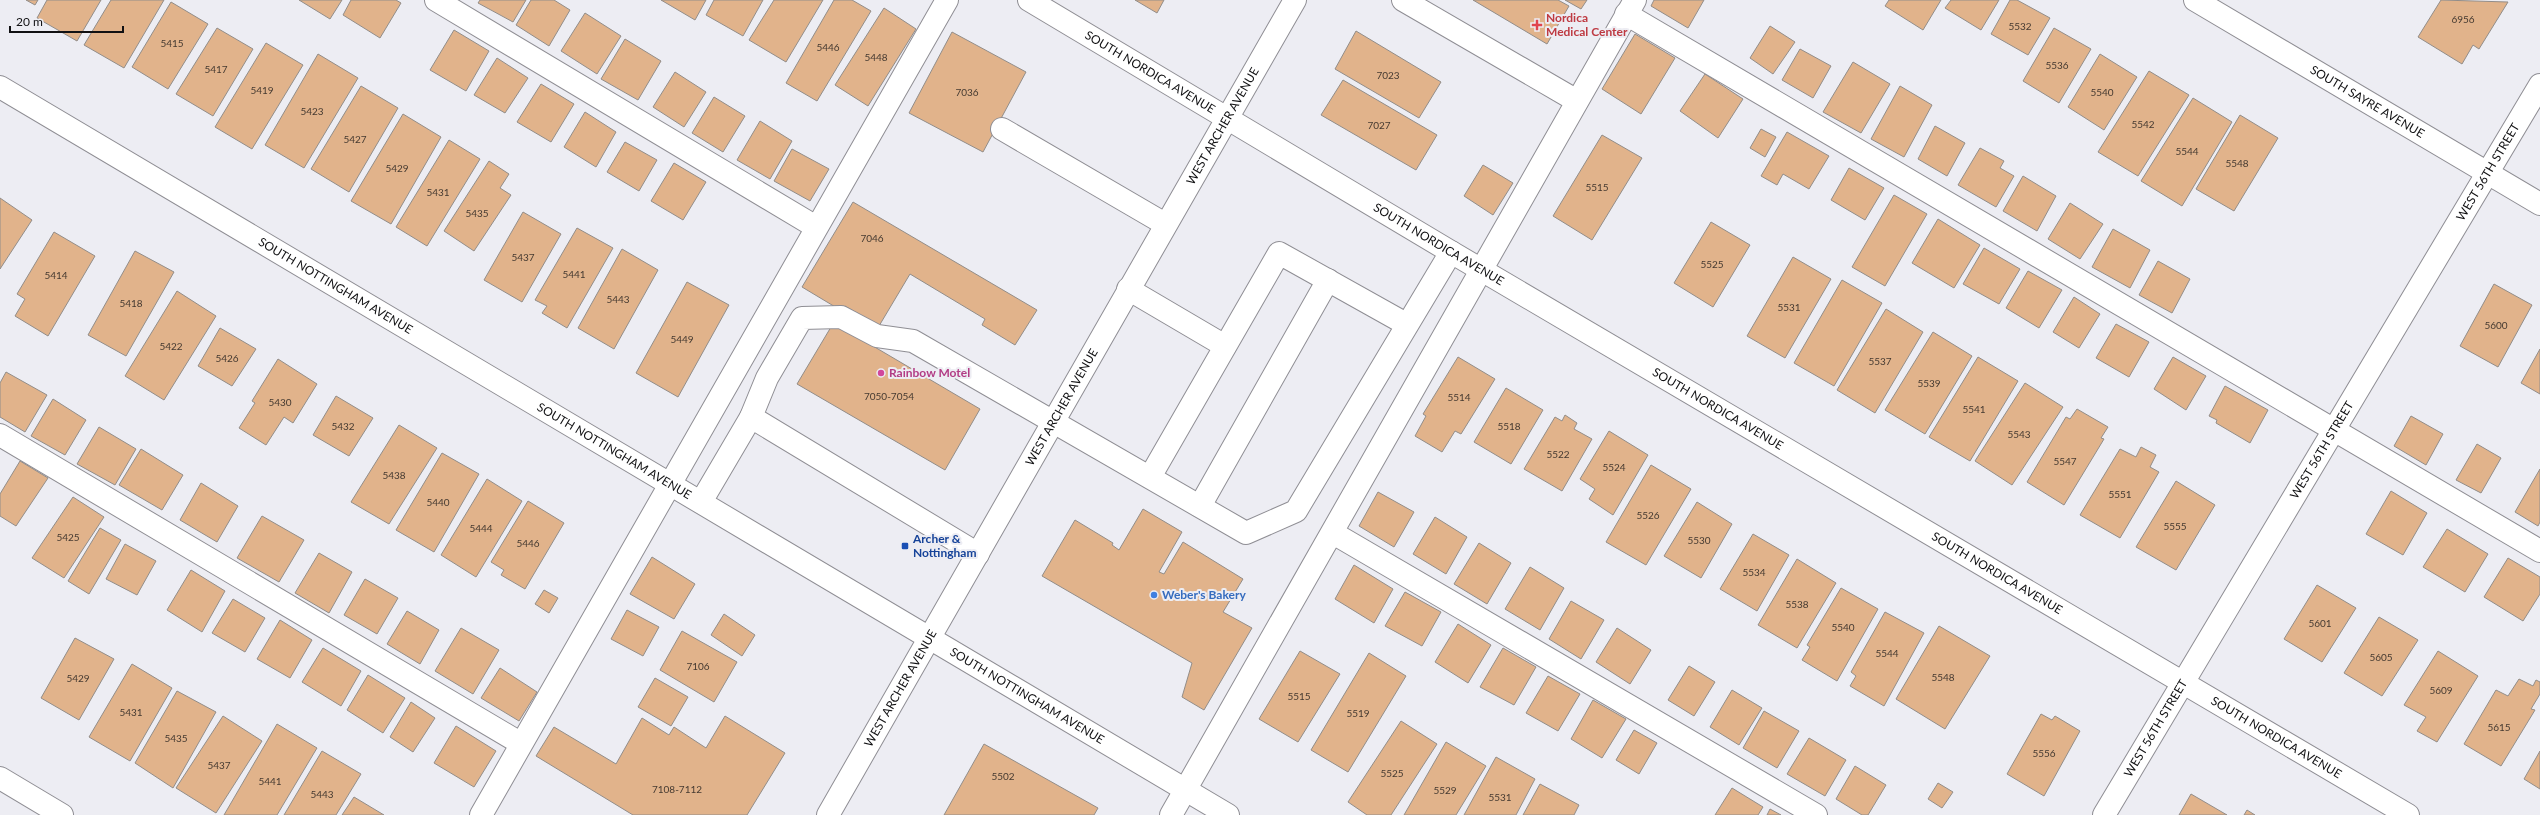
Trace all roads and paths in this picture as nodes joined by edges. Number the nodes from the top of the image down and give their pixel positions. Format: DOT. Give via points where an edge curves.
graph roads {
  1 [pos="436,0"];
  2 [pos="947,0"];
  3 [pos="1029,0"];
  4 [pos="1295,0"];
  5 [pos="1402,0"];
  6 [pos="2194,0"];
  7 [pos="1631,7"];
  8 [pos="2540,85"];
  9 [pos="0,87"];
  10 [pos="1577,101"];
  11 [pos="1225,118"];
  12 [pos="1002,129"];
  13 [pos="2488,174"];
  14 [pos="2540,204"];
  15 [pos="1165,224"];
  16 [pos="816,226"];
  17 [pos="1451,252"];
  18 [pos="1481,270"];
  19 [pos="1328,280"];
  20 [pos="1128,289"];
  21 [pos="1406,324"];
  22 [pos="1225,346"];
  23 [pos="752,417"];
  24 [pos="1052,422"];
  25 [pos="2334,431"];
  26 [pos="0,435"];
  27 [pos="1150,477"];
  28 [pos="669,484"];
  29 [pos="701,502"];
  30 [pos="1200,506"];
  31 [pos="1333,533"];
  32 [pos="2540,551"];
  33 [pos="978,554"];
  34 [pos="930,639"];
  35 [pos="2183,684"];
  36 [pos="520,743"];
  37 [pos="0,778"];
  38 [pos="1185,790"];
  39 [pos="62,815"];
  40 [pos="480,815"];
  41 [pos="828,815"];
  42 [pos="1171,815"];
  43 [pos="1228,815"];
  44 [pos="1816,815"];
  45 [pos="2104,815"];
  46 [pos="2408,815"];
  1 -- 16 [label="street"];
  2 -- 16 [label="street"];
  3 -- 11 [label="street, SOUTH NORDICA AVENUE"];
  4 -- 11 [label="street, WEST ARCHER AVENUE"];
  5 -- 10 [label="street"];
  6 -- 13 [label="street, SOUTH SAYRE AVENUE"];
  7 -- 10 [label="street"];
  7 -- 25 [label="street"];
  8 -- 13 [label="street, WEST 56TH STREET"];
  9 -- 28 [label="street, SOUTH NOTTINGHAM AVENUE"];
  10 -- 18 [label="street"];
  11 -- 15 [label="street, WEST ARCHER AVENUE"];
  11 -- 17 [label="street, SOUTH NORDICA AVENUE"];
  12 -- 15 [label="street"];
  13 -- 14 [label="street, SOUTH SAYRE AVENUE"];
  13 -- 25 [label="street, WEST 56TH STREET"];
  15 -- 20 [label="street, WEST ARCHER AVENUE"];
  16 -- 28 [label="street"];
  17 -- 18 [label="street, SOUTH NORDICA AVENUE"];
  17 -- 21 [label="street"];
  18 -- 31 [label="street"];
  18 -- 35 [label="street, SOUTH NORDICA AVENUE"];
  19 -- 21 [label="street"];
  19 -- 22 [label="street" via="1279,253"];
  19 -- 30 [label="street"];
  20 -- 22 [label="street"];
  20 -- 24 [label="street, WEST ARCHER AVENUE"];
  21 -- 30 [label="street" via="1296,511 1246,533"];
  22 -- 27 [label="street"];
  23 -- 24 [label="street" via="767,378 802,318 841,317 878,336 913,341"];
  23 -- 29 [label="street"];
  23 -- 33 [label="street"];
  24 -- 27 [label="street"];
  24 -- 33 [label="street, WEST ARCHER AVENUE"];
  25 -- 32 [label="street"];
  25 -- 35 [label="street, WEST 56TH STREET"];
  26 -- 36 [label="street"];
  27 -- 30 [label="street"];
  28 -- 29 [label="street, SOUTH NOTTINGHAM AVENUE"];
  28 -- 36 [label="street"];
  29 -- 34 [label="street, SOUTH NOTTINGHAM AVENUE"];
  31 -- 38 [label="street"];
  31 -- 44 [label="street"];
  33 -- 34 [label="street, WEST ARCHER AVENUE"];
  34 -- 38 [label="street, SOUTH NOTTINGHAM AVENUE"];
  34 -- 41 [label="street, WEST ARCHER AVENUE"];
  35 -- 45 [label="street, WEST 56TH STREET"];
  35 -- 46 [label="street, SOUTH NORDICA AVENUE"];
  36 -- 40 [label="street"];
  37 -- 39 [label="street"];
  38 -- 42 [label="street"];
  38 -- 43 [label="street, SOUTH NOTTINGHAM AVENUE"];
}
